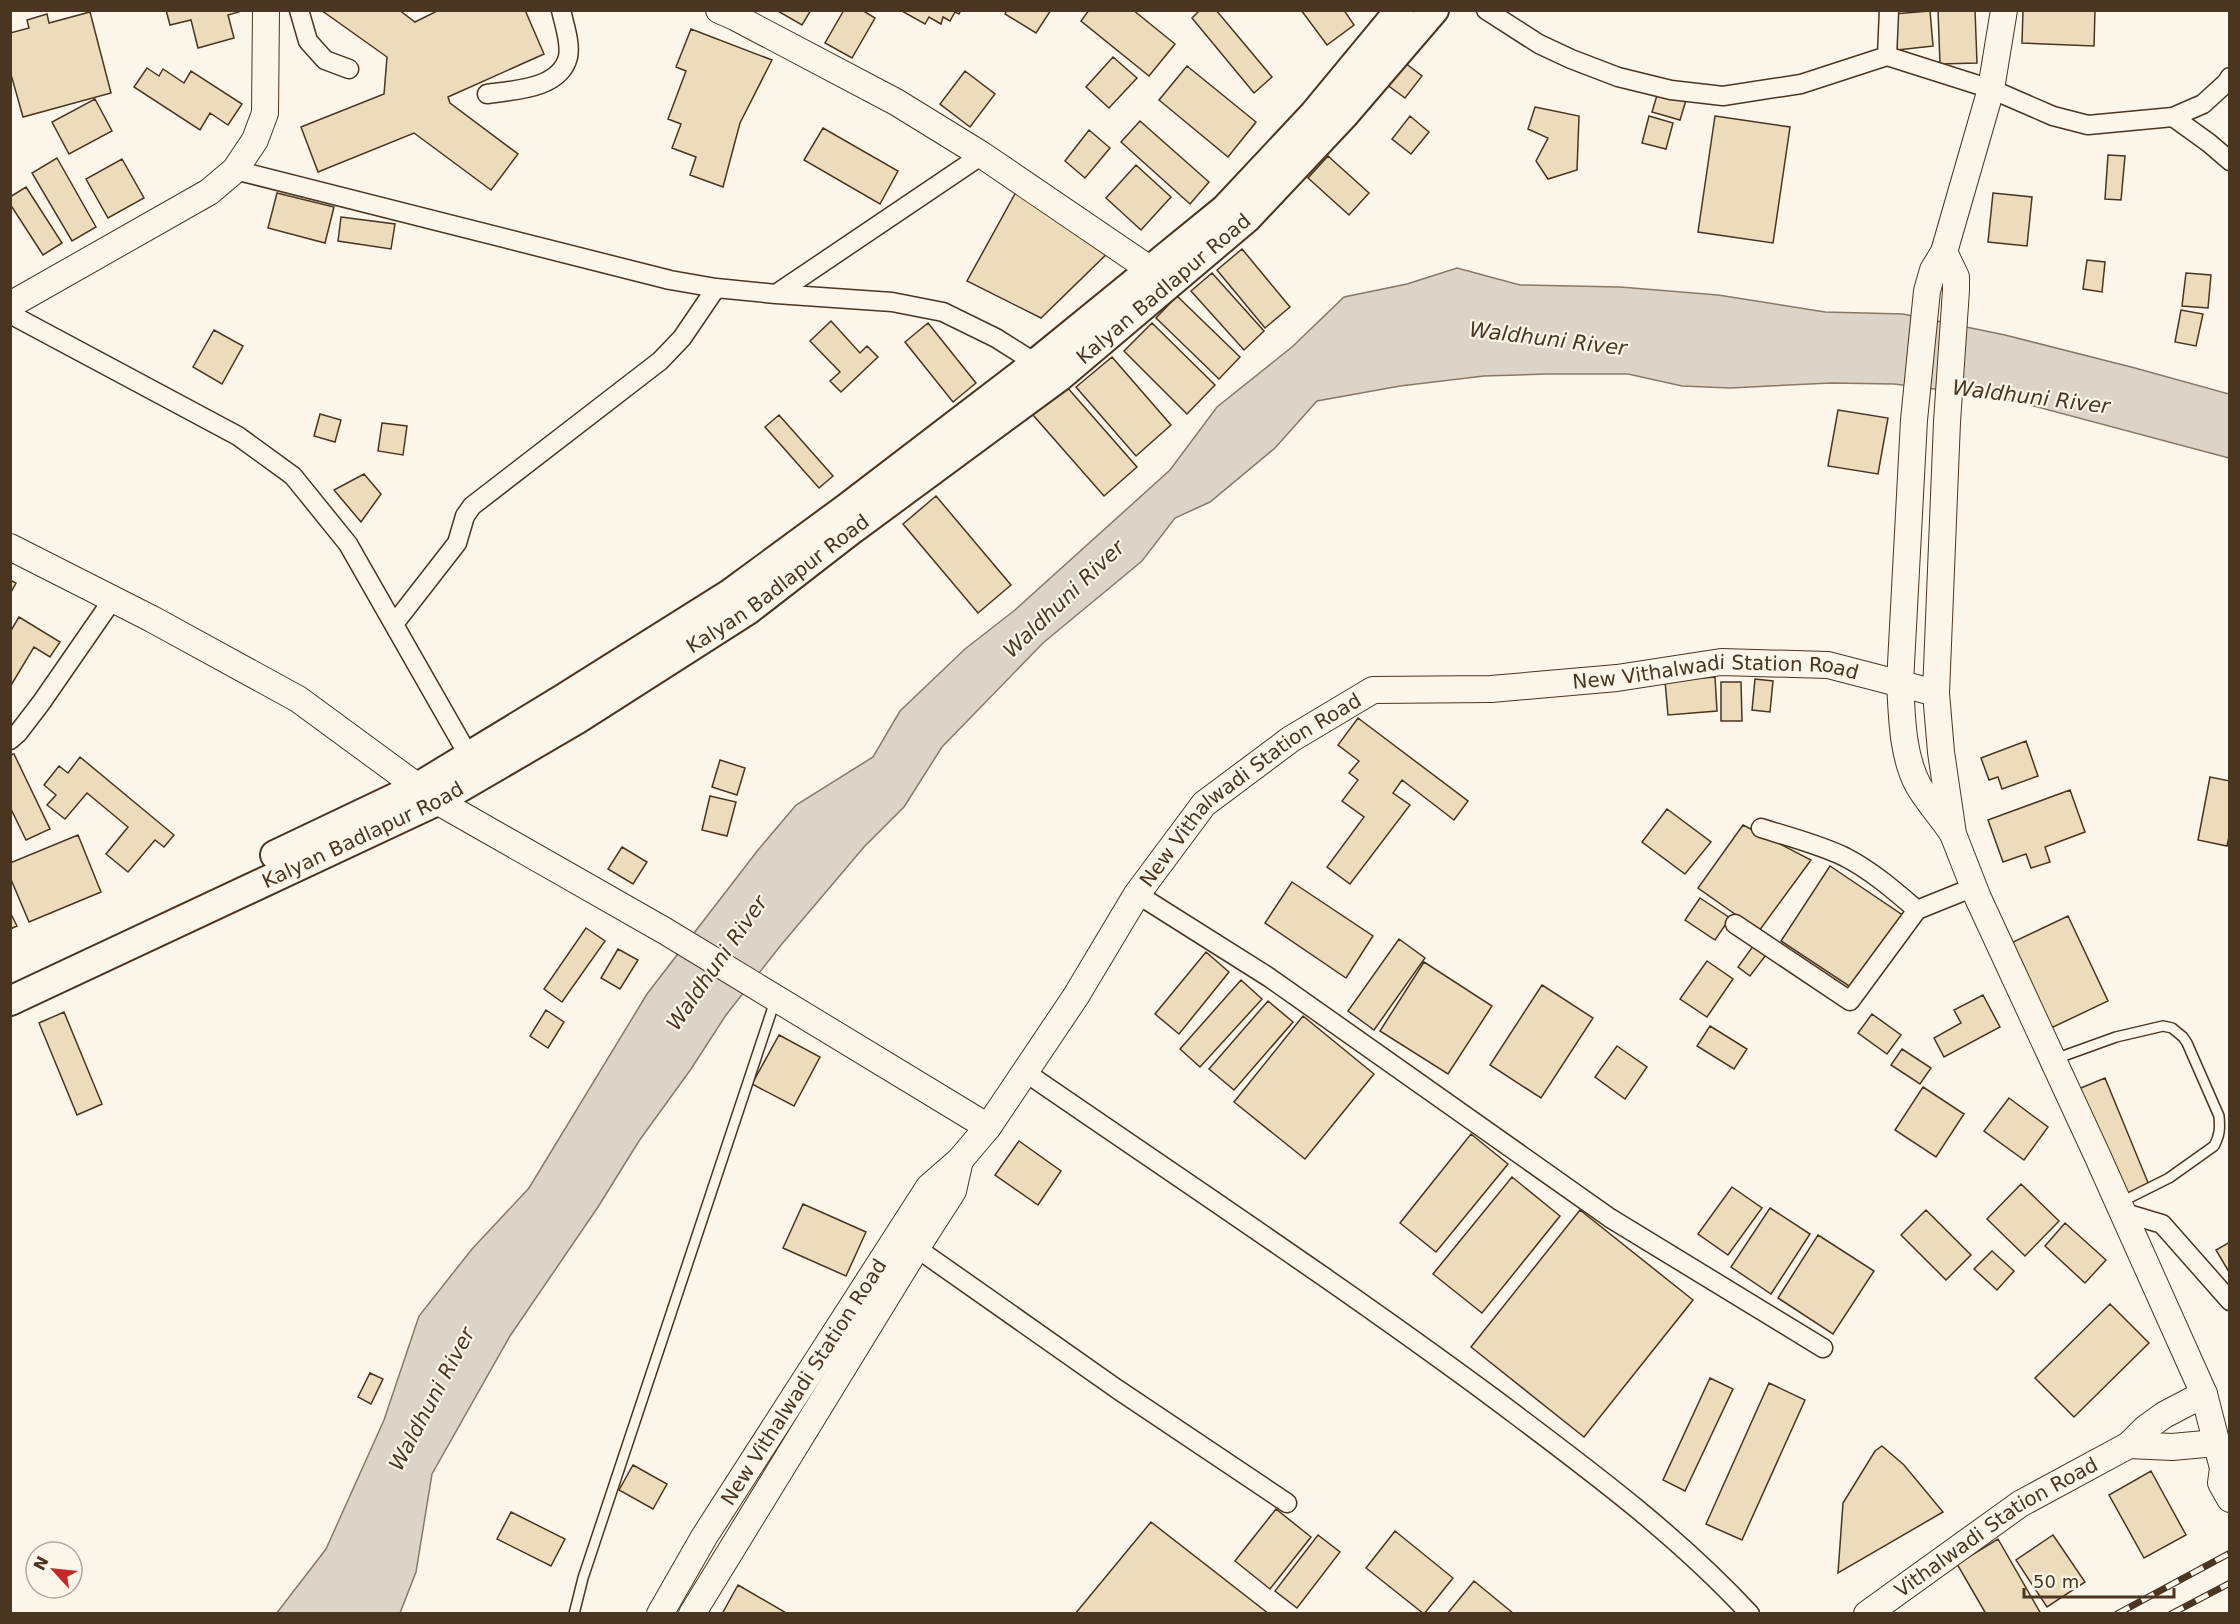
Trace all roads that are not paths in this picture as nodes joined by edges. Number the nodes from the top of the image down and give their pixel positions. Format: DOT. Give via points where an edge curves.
graph roads {
  1 [pos="266,10"];
  2 [pos="299,10"];
  3 [pos="561,10"];
  4 [pos="719,10"];
  5 [pos="1400,10"];
  6 [pos="1434,10"];
  7 [pos="1486,10"];
  8 [pos="1889,10"];
  9 [pos="2004,10"];
  10 [pos="1887,57"];
  11 [pos="349,69"];
  12 [pos="2229,77"];
  13 [pos="1991,89"];
  14 [pos="488,94"];
  15 [pos="2173,117"];
  16 [pos="982,154"];
  17 [pos="2229,161"];
  18 [pos="235,170"];
  19 [pos="1944,252"];
  20 [pos="1161,276"];
  21 [pos="716,288"];
  22 [pos="776,294"];
  23 [pos="10,305"];
  24 [pos="10,314"];
  25 [pos="1047,370"];
  26 [pos="10,547"];
  27 [pos="113,599"];
  28 [pos="394,624"];
  29 [pos="1900,683"];
  30 [pos="1936,693"];
  31 [pos="10,740"];
  32 [pos="474,767"];
  33 [pos="428,794"];
  34 [pos="1761,828"];
  35 [pos="1953,834"];
  36 [pos="1974,887"];
  37 [pos="1137,894"];
  38 [pos="1917,910"];
  39 [pos="1735,924"];
  40 [pos="10,981"];
  41 [pos="770,995"];
  42 [pos="10,1001"];
  43 [pos="2053,1060"];
  44 [pos="1025,1072"];
  45 [pos="988,1127"];
  46 [pos="2120,1208"];
  47 [pos="907,1241"];
  48 [pos="2229,1301"];
  49 [pos="1823,1348"];
  50 [pos="2204,1394"];
  51 [pos="773,1430"];
  52 [pos="796,1443"];
  53 [pos="2216,1443"];
  54 [pos="2129,1445"];
  55 [pos="2226,1470"];
  56 [pos="2229,1499"];
  57 [pos="1287,1503"];
  58 [pos="574,1614"];
  59 [pos="660,1614"];
  60 [pos="692,1614"];
  61 [pos="1750,1614"];
  62 [pos="1867,1614"];
  1 -- 18 [label="street" via="265,113 255,140"];
  2 -- 11 [label="street" via="308,41 325,60"];
  3 -- 14 [label="street" via="568,57 556,76 537,87"];
  4 -- 16 [label="street" via="896,102"];
  5 -- 20 [label="main road, Kalyan Badlapur Road" via="1314,114"];
  6 -- 20 [label="main road, Kalyan Badlapur Road" via="1344,115 1246,218"];
  7 -- 10 [label="street" via="1571,59 1618,77 1671,90 1723,96 1801,84"];
  8 -- 10 [label="street"];
  9 -- 13 [label="street"];
  10 -- 13 [label="street"];
  12 -- 15 [label="street" via="2204,104"];
  13 -- 15 [label="street" via="2054,117 2088,125"];
  13 -- 19 [label="street"];
  15 -- 17 [label="street"];
  16 -- 20 [label="street"];
  16 -- 22 [label="street"];
  18 -- 21 [label="street" via="670,280"];
  18 -- 23 [label="street" via="208,192"];
  19 -- 29 [label="street" via="1927,291 1914,420"];
  19 -- 30 [label="street" via="1956,277 1956,290"];
  20 -- 25 [label="main road, Kalyan Badlapur Road"];
  21 -- 22 [label="street"];
  21 -- 28 [label="street" via="682,338 660,361 472,506 457,543"];
  22 -- 25 [label="street" via="892,302 943,312 996,338"];
  24 -- 28 [label="street" via="238,436 293,476 348,544"];
  25 -- 32 [label="main road, Kalyan Badlapur Road" via="748,610 576,720"];
  26 -- 27 [label="street"];
  27 -- 31 [label="street" via="41,703"];
  27 -- 33 [label="street" via="297,699"];
  28 -- 32 [label="street"];
  29 -- 30 [label="street, New Vithalwadi Station Road"];
  29 -- 35 [label="street" via="1908,755 1918,784"];
  29 -- 37 [label="street, New Vithalwadi Station Road" via="1828,664 1722,662 1617,678 1491,689 1373,690 1291,739 1204,804"];
  30 -- 35 [label="street"];
  32 -- 33 [label="main road, Kalyan Badlapur Road"];
  33 -- 40 [label="main road, Kalyan Badlapur Road"];
  33 -- 41 [label="street"];
  33 -- 42 [label="main road, Kalyan Badlapur Road"];
  34 -- 38 [label="street" via="1846,858 1893,888"];
  35 -- 36 [label="street"];
  36 -- 38 [label="street"];
  36 -- 43 [label="street"];
  37 -- 44 [label="street, New Vithalwadi Station Road"];
  37 -- 49 [label="street" via="1270,978 1610,1218"];
  38 -- 39 [label="street" via="1850,1001"];
  41 -- 45 [label="street"];
  41 -- 58 [label="lane"];
  43 -- 46 [label="street"];
  43 -- 46 [label="lane" via="2116,1037 2163,1026 2178,1032 2187,1043 2219,1116 2218,1139 2169,1178"];
  44 -- 45 [label="street, New Vithalwadi Station Road"];
  44 -- 61 [label="street" via="1445,1363 1550,1441 1666,1532"];
  45 -- 47 [label="street, New Vithalwadi Station Road" via="960,1161 929,1187"];
  46 -- 48 [label="street" via="2162,1224"];
  46 -- 50 [label="street"];
  47 -- 51 [label="street, New Vithalwadi Station Road"];
  47 -- 52 [label="street, New Vithalwadi Station Road"];
  47 -- 57 [label="street"];
  50 -- 53 [label="street"];
  50 -- 54 [label="street, Vithalwadi Station Road" via="2164,1415"];
  51 -- 52 [label="street"];
  51 -- 59 [label="street, New Vithalwadi Station Road"];
  52 -- 60 [label="street, New Vithalwadi Station Road"];
  53 -- 54 [label="street"];
  53 -- 55 [label="street"];
  54 -- 62 [label="street, Vithalwadi Station Road" via="2020,1504"];
  55 -- 56 [label="street" via="2221,1483"];
}
